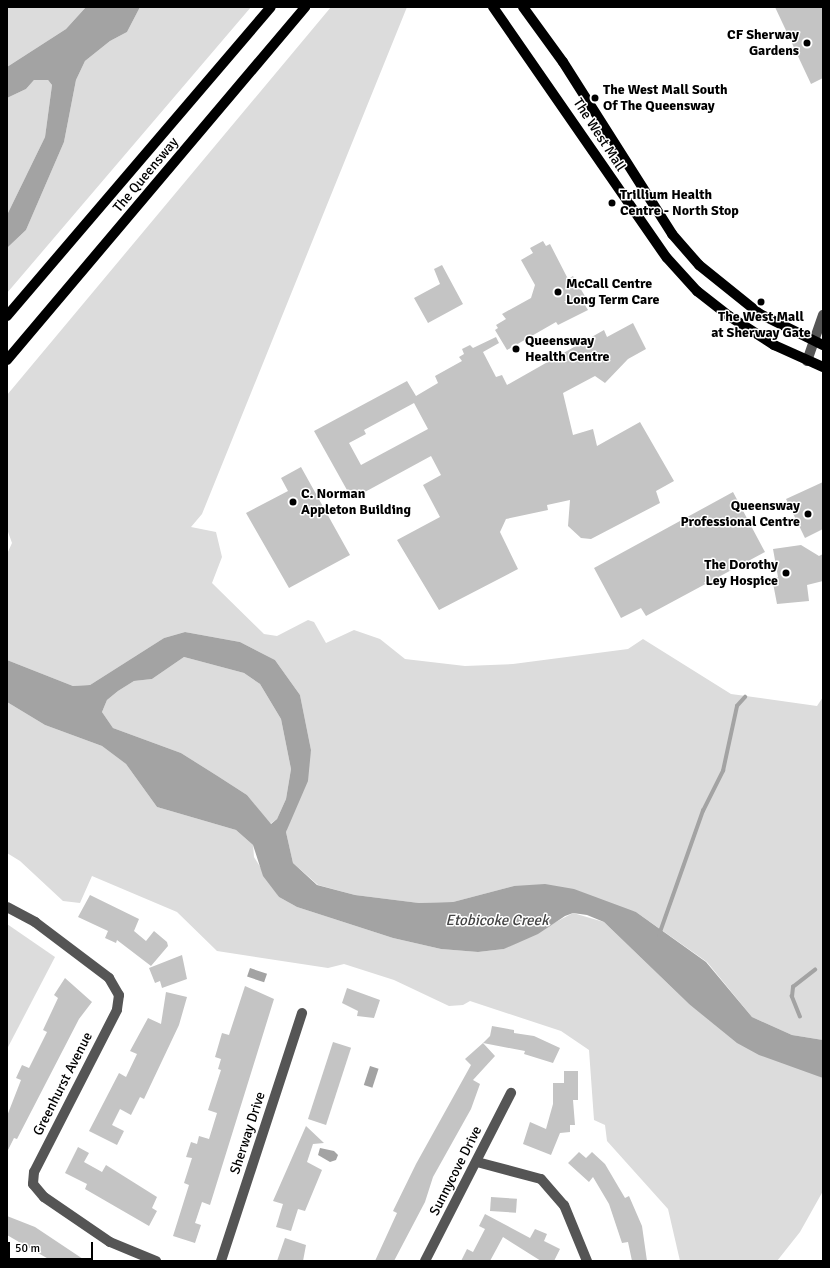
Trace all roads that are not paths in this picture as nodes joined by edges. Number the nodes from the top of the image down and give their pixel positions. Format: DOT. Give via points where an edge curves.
graph roads {
  1 [pos="271,7"];
  2 [pos="305,7"];
  3 [pos="494,7"];
  4 [pos="523,7"];
  5 [pos="823,315"];
  6 [pos="7,316"];
  7 [pos="819,343"];
  8 [pos="7,360"];
  9 [pos="807,361"];
  10 [pos="823,367"];
  11 [pos="7,908"];
  12 [pos="302,1013"];
  13 [pos="511,1093"];
  14 [pos="477,1162"];
  15 [pos="156,1261"];
  16 [pos="221,1261"];
  17 [pos="425,1261"];
  18 [pos="587,1261"];
  1 -- 6 [label="main road, The Queensway"];
  2 -- 8 [label="main road, The Queensway"];
  3 -- 9 [label="main road, The West Mall" via="666,258 697,291 729,316 774,345"];
  4 -- 7 [label="main road, The West Mall" via="563,62 672,234 698,265 760,314"];
  5 -- 7 [label="street"];
  7 -- 9 [label="street"];
  9 -- 10 [label="main road, The West Mall"];
  11 -- 15 [label="street, Greenhurst Avenue" via="35,922 109,978 120,995 117,1010 34,1172 33,1184 44,1197 110,1242"];
  12 -- 16 [label="street, Sherway Drive"];
  13 -- 14 [label="street, Sunnycove Drive"];
  14 -- 17 [label="street, Sunnycove Drive"];
  14 -- 18 [label="street" via="541,1179 564,1205"];
}
